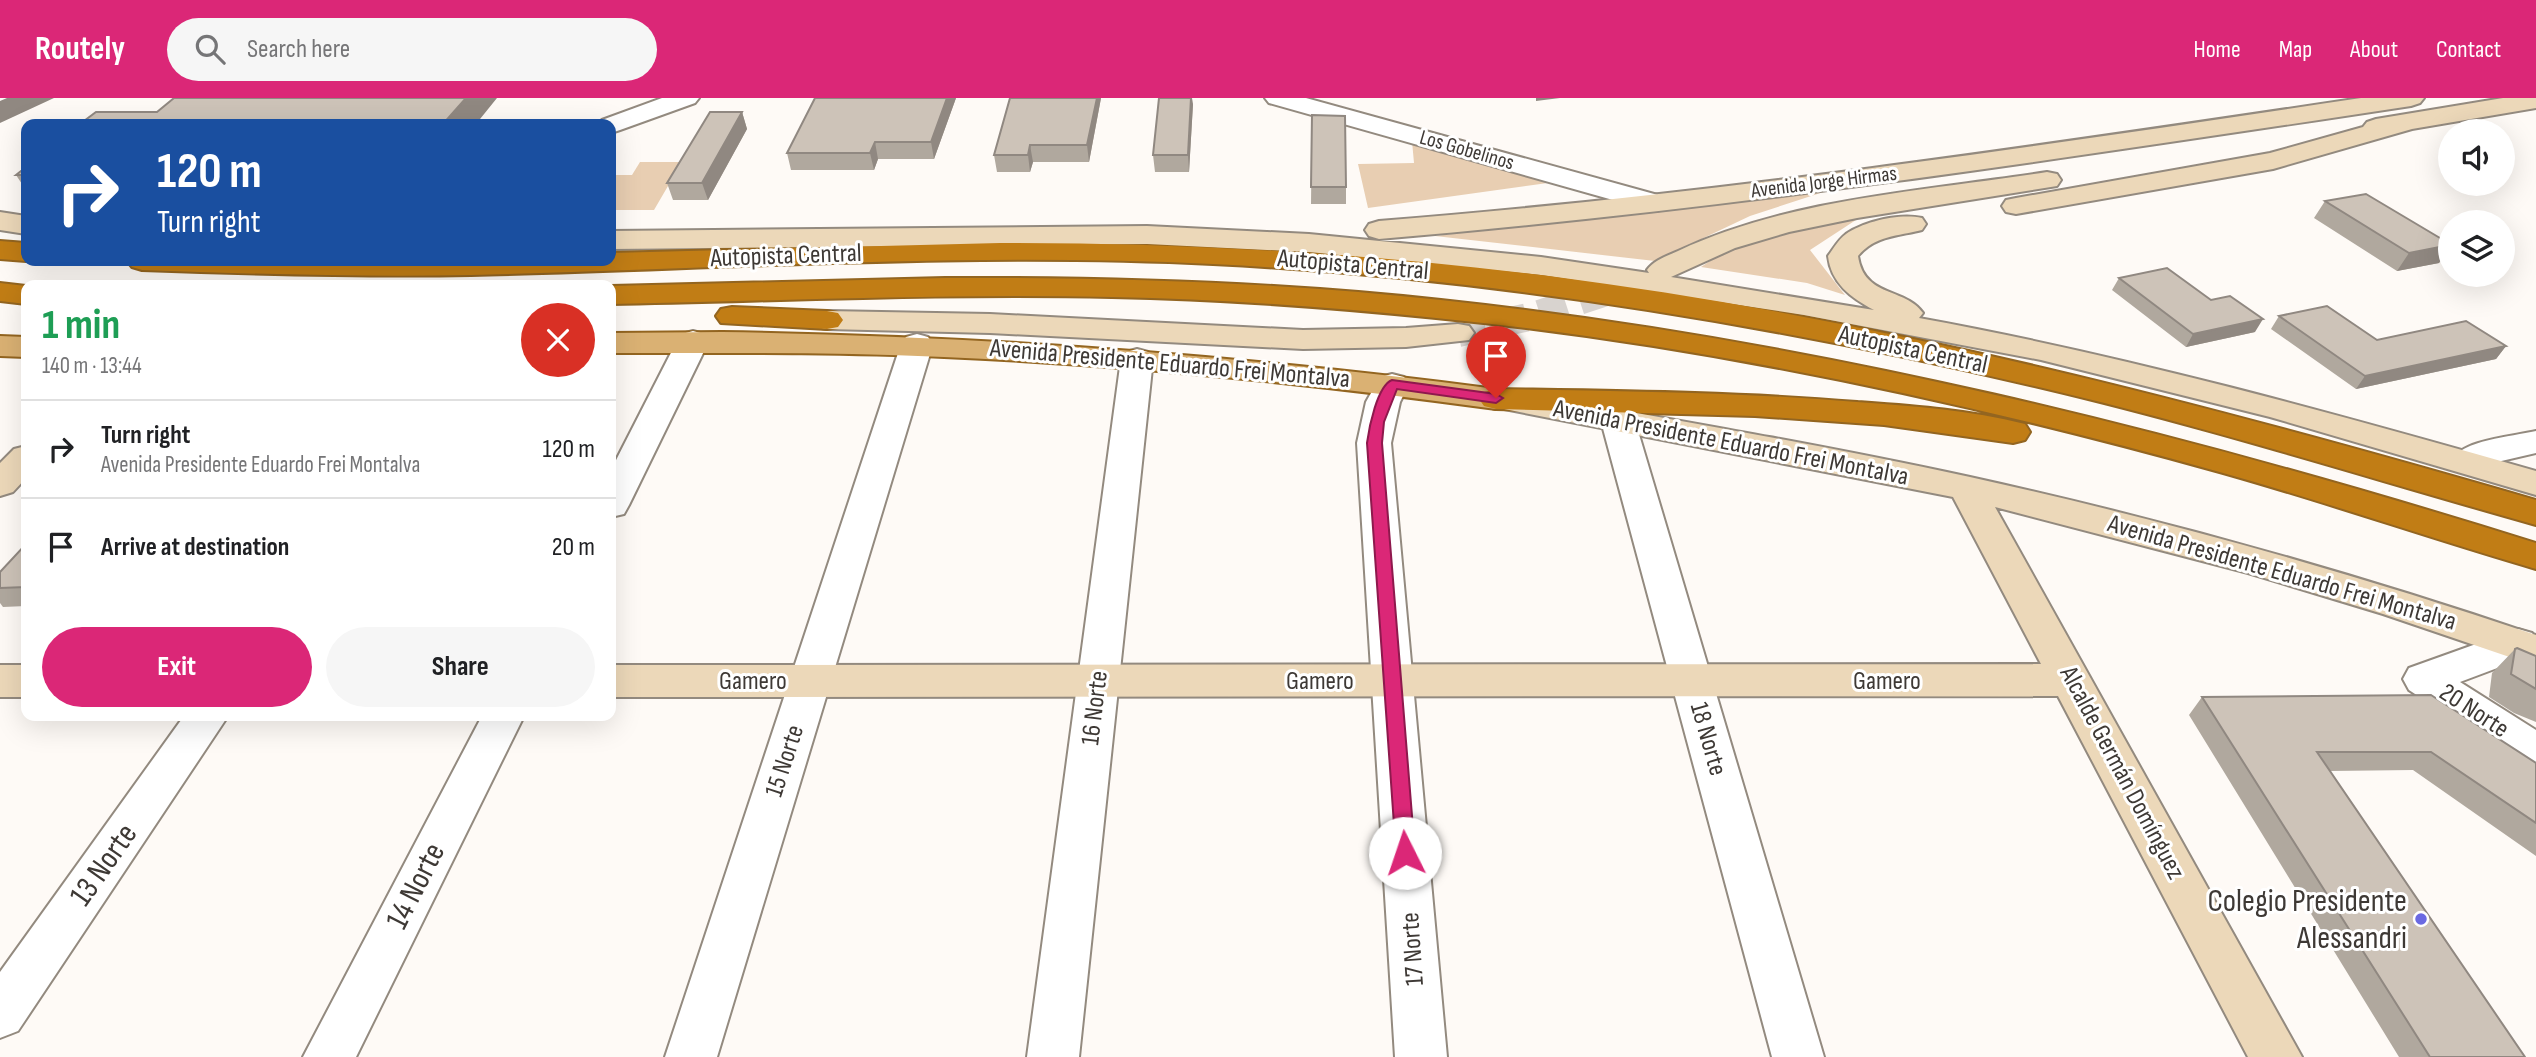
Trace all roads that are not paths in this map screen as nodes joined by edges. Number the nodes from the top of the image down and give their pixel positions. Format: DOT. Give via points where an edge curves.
graph roads {
  1 [pos="1278,98"];
  2 [pos="678,99"];
  3 [pos="2534,100"];
  4 [pos="2411,110"];
  5 [pos="616,123"];
  6 [pos="1656,203"];
  7 [pos="0,221"];
  8 [pos="21,224"];
  9 [pos="1233,238"];
  10 [pos="616,240"];
  11 [pos="0,250"];
  12 [pos="21,252"];
  13 [pos="616,260"];
  14 [pos="321,266"];
  15 [pos="396,266"];
  16 [pos="1662,270"];
  17 [pos="0,292"];
  18 [pos="21,294"];
  19 [pos="616,296"];
  20 [pos="616,317"];
  21 [pos="827,320"];
  22 [pos="616,330"];
  23 [pos="1458,333"];
  24 [pos="1968,336"];
  25 [pos="693,341"];
  26 [pos="616,343"];
  27 [pos="917,344"];
  28 [pos="0,346"];
  29 [pos="21,346"];
  30 [pos="1138,359"];
  31 [pos="1392,384"];
  32 [pos="1496,398"];
  33 [pos="1618,421"];
  34 [pos="2536,442"];
  35 [pos="21,462"];
  36 [pos="2467,462"];
  37 [pos="2291,480"];
  38 [pos="2536,483"];
  39 [pos="0,484"];
  40 [pos="1967,489"];
  41 [pos="616,495"];
  42 [pos="2536,513"];
  43 [pos="2536,556"];
  44 [pos="2527,647"];
  45 [pos="2071,680"];
  46 [pos="0,681"];
  47 [pos="21,681"];
  48 [pos="616,681"];
  49 [pos="810,681"];
  50 [pos="1099,681"];
  51 [pos="1392,681"];
  52 [pos="1692,681"];
  53 [pos="205,721"];
  54 [pos="500,721"];
  55 [pos="2536,752"];
  56 [pos="0,1014"];
  57 [pos="329,1057"];
  58 [pos="691,1057"];
  59 [pos="1053,1057"];
  60 [pos="1421,1057"];
  61 [pos="1798,1057"];
  62 [pos="2276,1057"];
  1 -- 6 [label="street, Los Gobelinos"];
  2 -- 5 [label="street"];
  3 -- 4 [label="street, Avenida Jorge Hirmas"];
  4 -- 6 [label="street, Avenida Jorge Hirmas"];
  4 -- 16 [label="street, Avenida Jorge Hirmas" via="1822,216 1744,235"];
  4 -- 24 [label="street" via="2273,161 1892,227 1867,235 1848,248 1844,270 1863,289 1909,314"];
  6 -- 9 [label="street, Avenida Jorge Hirmas" via="1456,225"];
  7 -- 8 [label="street"];
  9 -- 10 [label="street" via="1017,234"];
  9 -- 24 [label="street" via="1541,266"];
  11 -- 12 [label="highway"];
  13 -- 42 [label="highway, Autopista Central" via="1063,251 1242,257 1429,271 1681,305 1980,363 2231,425"];
  14 -- 15 [label="highway, Autopista Central"];
  17 -- 18 [label="highway"];
  19 -- 37 [label="highway, Autopista Central" via="1093,287 1277,295 1450,310 1627,332 1849,372 2109,430"];
  20 -- 21 [label="highway"];
  21 -- 22 [label="main road"];
  21 -- 23 [label="street" via="1042,326 1298,341"];
  24 -- 36 [label="street" via="2195,386"];
  25 -- 26 [label="main road, Avenida Presidente Eduardo Frei Montalva"];
  25 -- 27 [label="main road, Avenida Presidente Eduardo Frei Montalva"];
  25 -- 41 [label="street"];
  27 -- 30 [label="main road, Avenida Presidente Eduardo Frei Montalva"];
  27 -- 49 [label="street, 15 Norte"];
  28 -- 29 [label="main road"];
  30 -- 31 [label="main road, Avenida Presidente Eduardo Frei Montalva"];
  30 -- 50 [label="street, 16 Norte"];
  31 -- 32 [label="main road, Avenida Presidente Eduardo Frei Montalva"];
  31 -- 51 [label="street, 17 Norte" via="1374,443"];
  32 -- 33 [label="street, Avenida Presidente Eduardo Frei Montalva"];
  32 -- 37 [label="highway" via="1867,412 1977,426"];
  33 -- 40 [label="street, Avenida Presidente Eduardo Frei Montalva"];
  33 -- 52 [label="street, 18 Norte"];
  34 -- 36 [label="street"];
  35 -- 39 [label="street"];
  36 -- 38 [label="street"];
  37 -- 43 [label="highway, Autopista Central"];
  40 -- 44 [label="street, Avenida Presidente Eduardo Frei Montalva" via="2311,578"];
  40 -- 45 [label="street, Alcalde Germán Domínguez"];
  44 -- 55 [label="street, 20 Norte" via="2424,679"];
  45 -- 52 [label="street, Gamero"];
  45 -- 62 [label="street, Alcalde Germán Domínguez"];
  46 -- 47 [label="street"];
  48 -- 49 [label="street, Gamero"];
  49 -- 50 [label="street, Gamero"];
  49 -- 58 [label="street, 15 Norte"];
  50 -- 51 [label="street, Gamero"];
  50 -- 59 [label="street, 16 Norte"];
  51 -- 52 [label="street, Gamero"];
  51 -- 60 [label="street, 17 Norte"];
  52 -- 61 [label="street, 18 Norte"];
  53 -- 56 [label="street, 13 Norte"];
  54 -- 57 [label="street, 14 Norte"];
}
